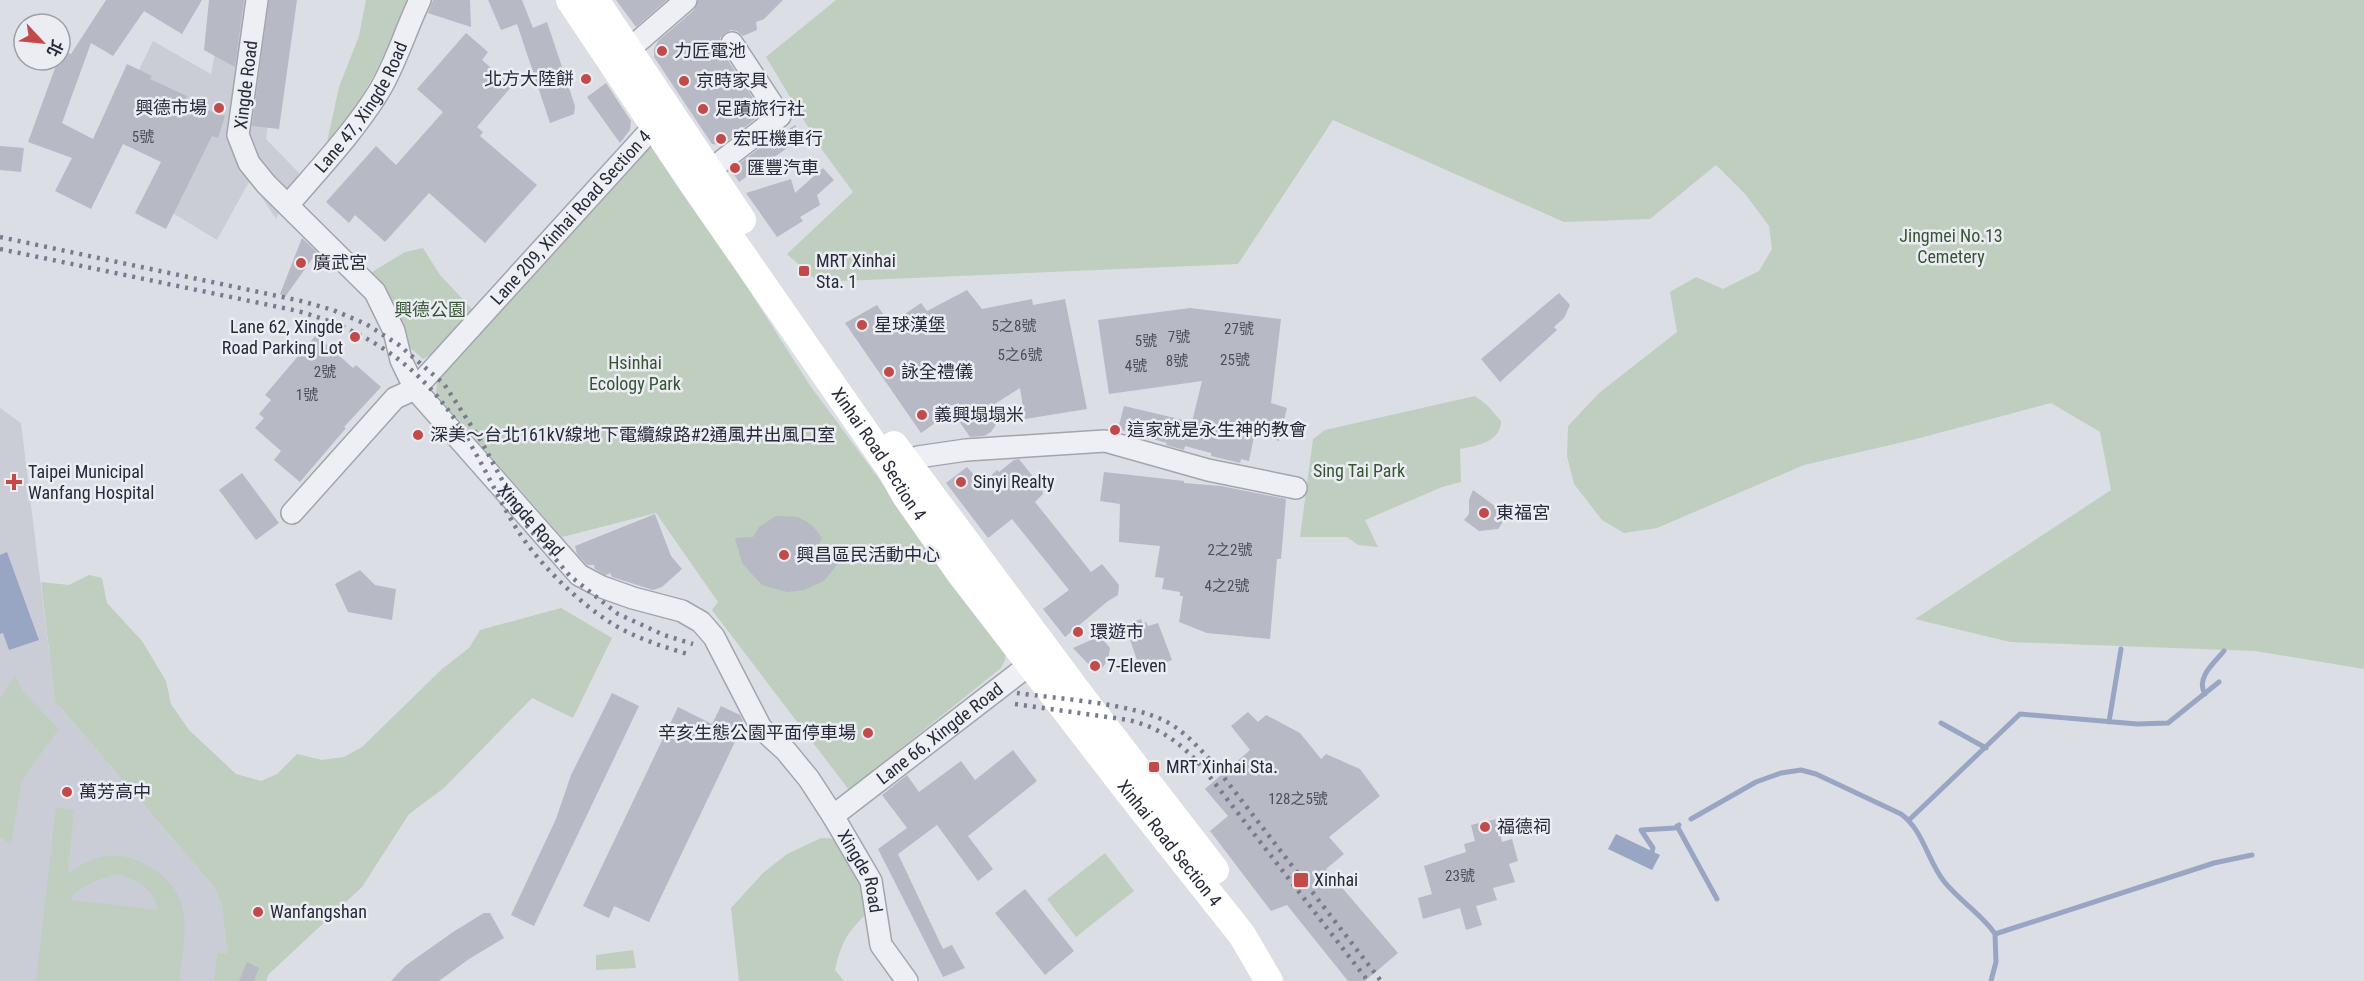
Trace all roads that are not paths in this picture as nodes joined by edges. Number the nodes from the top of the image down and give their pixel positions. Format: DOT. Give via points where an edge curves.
graph roads {
  1 [pos="257,0"];
  2 [pos="420,0"];
  3 [pos="570,0"];
  4 [pos="595,0"];
  5 [pos="686,0"];
  6 [pos="732,43"];
  7 [pos="621,57"];
  8 [pos="655,125"];
  9 [pos="709,171"];
  10 [pos="288,205"];
  11 [pos="415,389"];
  12 [pos="899,465"];
  13 [pos="1296,488"];
  14 [pos="292,513"];
  15 [pos="1039,657"];
  16 [pos="833,816"];
  17 [pos="907,981"];
  18 [pos="1269,981"];
  19 [pos="1290,981"];
  1 -- 10 [label="street, Xingde Road" via="238,135 249,163"];
  2 -- 10 [label="street, Lane 47, Xingde Road" via="378,94"];
  3 -- 7 [label="main road, Xinhai Road Section 4"];
  4 -- 7 [label="main road, Xinhai Road Section 4"];
  5 -- 7 [label="street"];
  6 -- 9 [label="street" via="780,116"];
  7 -- 8 [label="main road, Xinhai Road Section 4"];
  7 -- 9 [label="main road, Xinhai Road Section 4"];
  8 -- 11 [label="street, Lane 209, Xinhai Road Section 4"];
  8 -- 12 [label="main road, Xinhai Road Section 4"];
  9 -- 12 [label="main road, Xinhai Road Section 4"];
  10 -- 11 [label="street, Xingde Road" via="375,292"];
  11 -- 14 [label="street, Lane 209, Xinhai Road Section 4" via="395,398"];
  11 -- 16 [label="street, Xingde Road" via="579,575 633,598 681,611 701,622 714,637 761,728 786,751"];
  12 -- 13 [label="street" via="918,457 966,450 1105,441 1208,470"];
  12 -- 15 [label="main road, Xinhai Road Section 4" via="906,496 960,573"];
  15 -- 16 [label="street, Lane 66, Xingde Road"];
  15 -- 18 [label="main road, Xinhai Road Section 4" via="1126,790 1242,935"];
  15 -- 19 [label="main road, Xinhai Road Section 4" via="1142,778 1257,924"];
  16 -- 17 [label="street, Xingde Road" via="871,881 881,945"];
}
